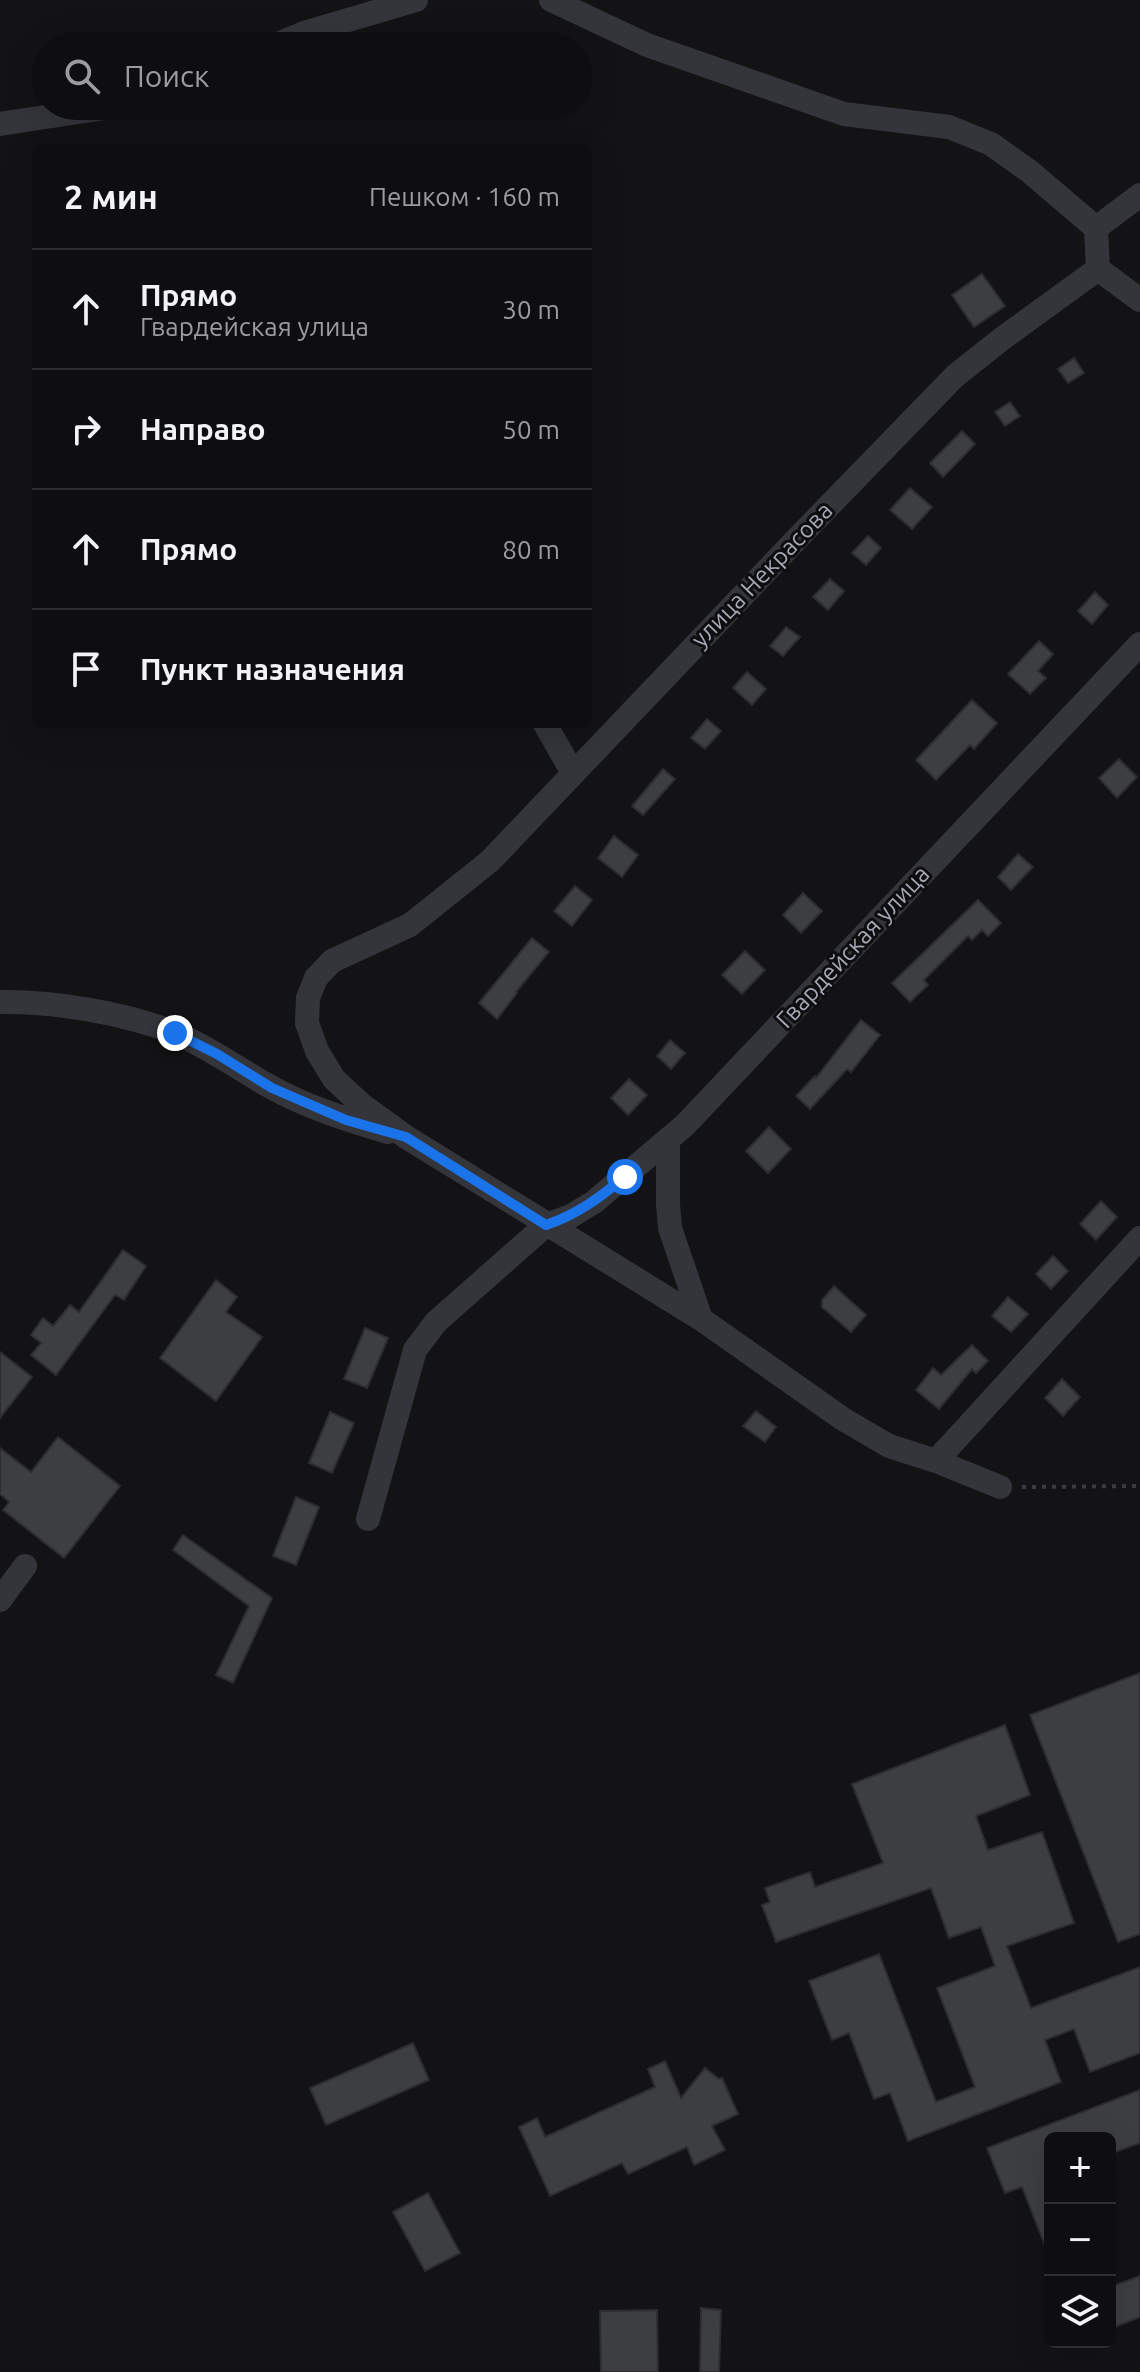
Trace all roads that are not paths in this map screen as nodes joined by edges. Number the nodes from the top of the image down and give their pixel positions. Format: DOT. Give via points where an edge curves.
graph roads {
  1 [pos="416,0"];
  2 [pos="551,0"];
  3 [pos="307,32"];
  4 [pos="32,119"];
  5 [pos="0,124"];
  6 [pos="1140,195"];
  7 [pos="1096,228"];
  8 [pos="1098,269"];
  9 [pos="1140,300"];
  10 [pos="1140,644"];
  11 [pos="547,728"];
  12 [pos="573,773"];
  13 [pos="0,1002"];
  14 [pos="406,1137"];
  15 [pos="668,1140"];
  16 [pos="546,1225"];
  17 [pos="1140,1238"];
  18 [pos="701,1319"];
  19 [pos="936,1461"];
  20 [pos="1000,1487"];
  21 [pos="368,1519"];
  22 [pos="25,1566"];
  23 [pos="0,1600"];
  1 -- 3 [label="street"];
  2 -- 7 [label="street" via="647,45 844,114 949,127 991,144"];
  4 -- 5 [label="street"];
  6 -- 7 [label="street"];
  7 -- 8 [label="street"];
  8 -- 9 [label="street"];
  8 -- 12 [label="street, улица Некрасова" via="955,376"];
  10 -- 15 [label="street, Гвардейская улица"];
  11 -- 12 [label="street"];
  12 -- 14 [label="street, улица Некрасова" via="460,887 410,925 332,961 316,978 307,1023 317,1051 334,1079"];
  13 -- 14 [label="street" via="124,1016 175,1033 272,1088 346,1120"];
  14 -- 16 [label="street"];
  15 -- 16 [label="street, Гвардейская улица" via="594,1202"];
  15 -- 18 [label="street" via="670,1228"];
  16 -- 18 [label="street"];
  16 -- 21 [label="street, Гвардейская улица" via="436,1322 415,1350"];
  17 -- 19 [label="street"];
  18 -- 19 [label="street" via="843,1419 889,1446"];
  19 -- 20 [label="street"];
  22 -- 23 [label="street"];
}
